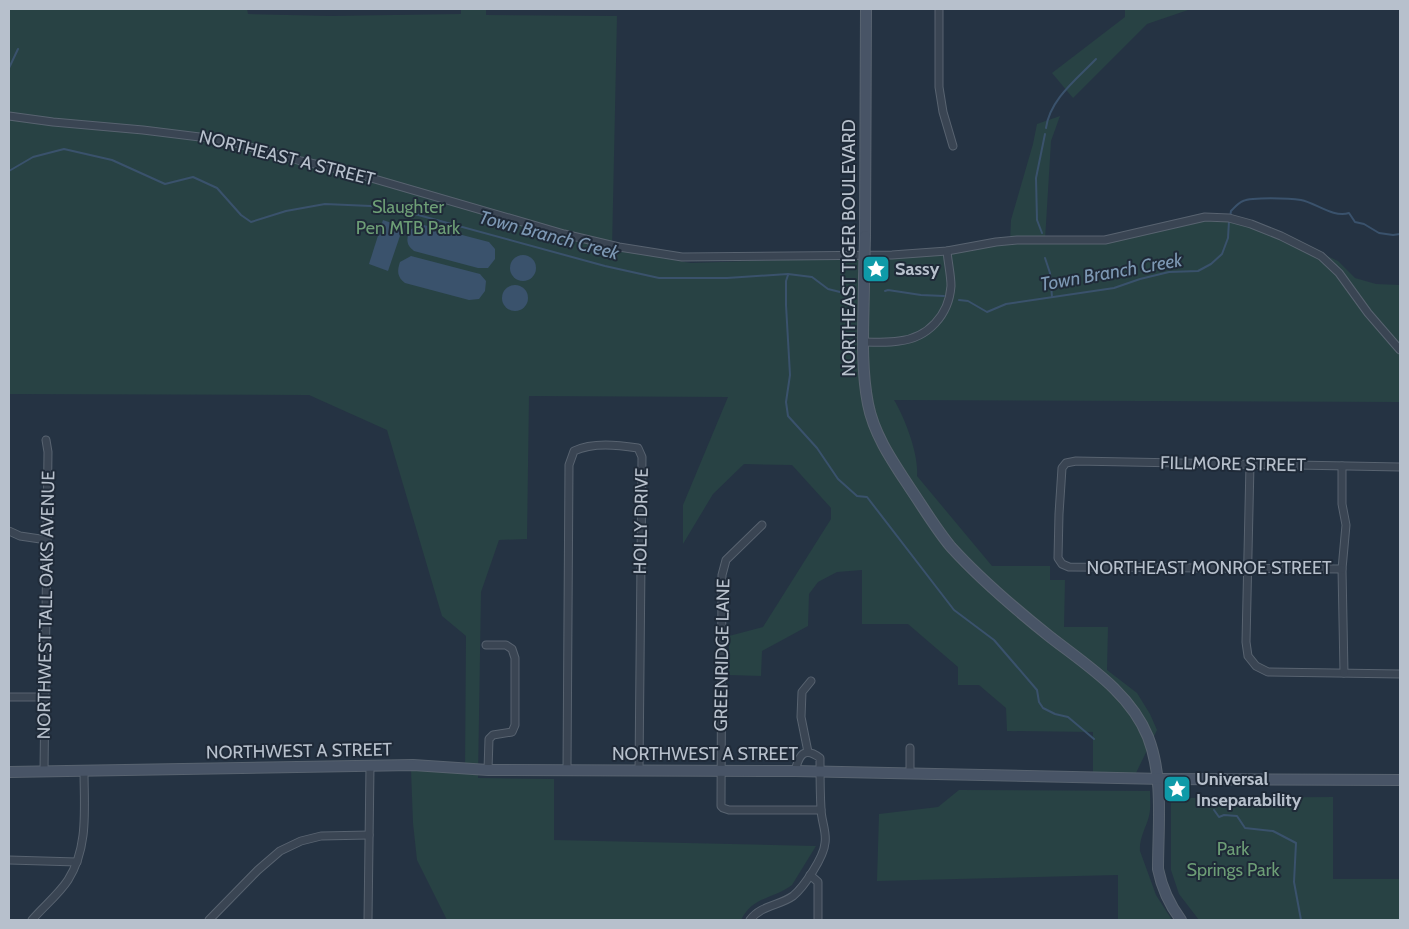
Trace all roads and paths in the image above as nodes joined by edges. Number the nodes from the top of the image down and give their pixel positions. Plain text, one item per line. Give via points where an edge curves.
1 (866, 9) edge
2 (939, 9) edge
3 (9, 116) edge
4 (954, 146) dead end
5 (947, 251) junction
6 (864, 342) junction
7 (1400, 350) edge
8 (46, 440) dead end
9 (1250, 464) junction
10 (1342, 466) junction
11 (1400, 466) edge
12 (762, 525) dead end
13 (9, 531) edge
14 (47, 540) junction
15 (1062, 564) joint
16 (1247, 568) junction
17 (1342, 569) junction
18 (486, 645) dead end
19 (1344, 673) junction
20 (1400, 674) edge
21 (811, 681) dead end
22 (9, 697) edge
23 (45, 697) junction
24 (910, 748) dead end
25 (808, 752) junction
26 (370, 766) junction
27 (84, 770) junction
28 (488, 770) junction
29 (567, 770) junction
30 (639, 770) junction
31 (722, 770) junction
32 (44, 771) junction
33 (795, 771) junction
34 (821, 771) junction
35 (9, 772) edge
36 (910, 773) junction
37 (1158, 778) junction
38 (1400, 780) edge
39 (821, 810) junction
40 (369, 835) junction
41 (9, 860) edge
42 (77, 862) junction
43 (810, 875) junction
44 (32, 920) edge
45 (208, 920) edge
46 (368, 920) edge
47 (750, 920) edge
48 (818, 920) edge
49 (1181, 920) edge

1 - 6 street, NORTHEAST TIGER BOULEVARD, bridge
2 - 4 street via 939,87
3 - 5 street, NORTHEAST A STREET via 224,140 347,170 564,234 667,255 718,258
5 - 6 street via 951,288 947,304 935,325 914,338
5 - 7 street, NORTHEAST A STREET via 1017,240 1105,240 1204,217 1229,218 1282,236 1321,256 1339,273
6 - 37 street, NORTHEAST TIGER BOULEVARD via 865,382 876,430 930,518 950,545 989,586 1114,688 1132,707 1148,737
8 - 14 street, NORTHWEST TALL OAKS AVENUE
9 - 10 street, FILLMORE STREET
9 - 15 street, FILLMORE STREET via 1066,463 1062,468 1059,514 1058,558
9 - 16 street
10 - 11 street, FILLMORE STREET
10 - 17 street via 1342,504 1346,525
12 - 31 street, GREENRIDGE LANE via 726,560 722,574
13 - 14 street
14 - 23 street, NORTHWEST TALL OAKS AVENUE
15 - 16 street, NORTHEAST MONROE STREET via 1069,567
16 - 17 street, NORTHEAST MONROE STREET
16 - 19 street via 1246,642 1248,656 1256,666 1268,672
17 - 19 street, NORTHEAST MONROE STREET
18 - 28 street via 506,645 512,649 515,658 515,725 512,732 494,735 490,739
19 - 20 street
21 - 25 street via 802,692 801,717
22 - 23 street
23 - 32 street, NORTHWEST TALL OAKS AVENUE
24 - 36 street
25 - 33 street via 801,755
25 - 34 street via 820,758
26 - 27 street, NORTHWEST A STREET
26 - 28 street, NORTHWEST A STREET
26 - 40 street
27 - 32 street, NORTHWEST A STREET
27 - 42 street via 84,839
28 - 29 street, NORTHWEST A STREET
29 - 30 street, NORTHWEST A STREET
29 - 30 street, HOLLY DRIVE via 568,465 574,451 585,446 638,448 642,457
30 - 31 street, NORTHWEST A STREET
31 - 33 street, NORTHWEST A STREET
31 - 39 street, GREENRIDGE LANE via 721,806 726,810
32 - 35 street, NORTHWEST A STREET
33 - 34 street, NORTHWEST A STREET
34 - 36 street, NORTHWEST A STREET
34 - 39 street
36 - 37 street, NORTHWEST A STREET
37 - 38 street, NORTHWEST A STREET
37 - 49 street, NORTHEAST TIGER BOULEVARD via 1158,869 1165,895
39 - 43 street via 825,845
40 - 45 street via 321,836 280,851
40 - 46 street
41 - 42 street
42 - 44 street via 68,881
43 - 47 street via 792,896 762,909
43 - 48 street via 818,882

